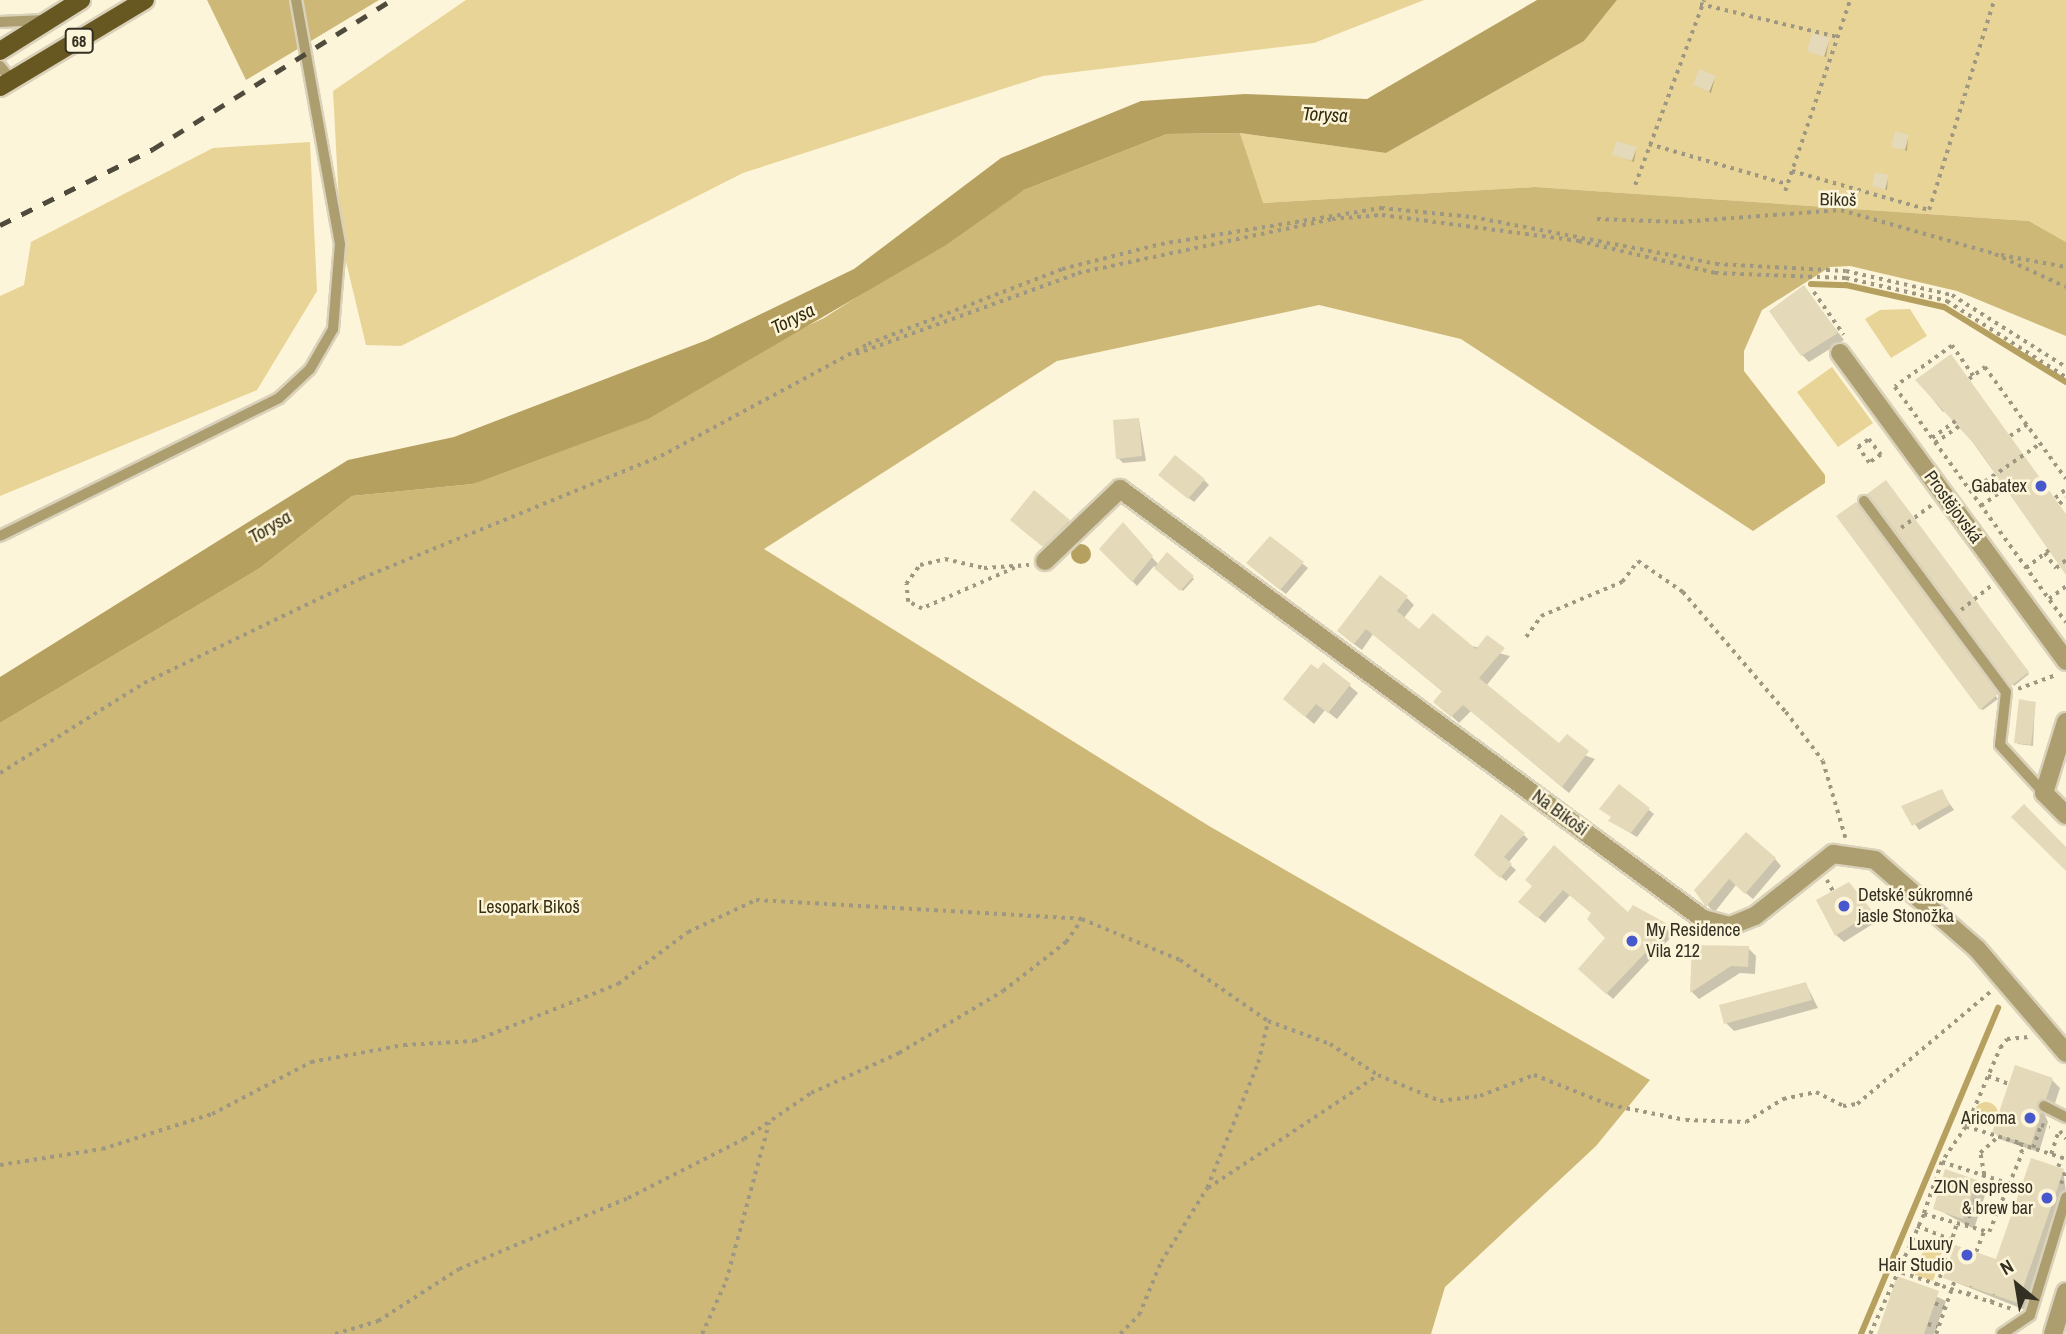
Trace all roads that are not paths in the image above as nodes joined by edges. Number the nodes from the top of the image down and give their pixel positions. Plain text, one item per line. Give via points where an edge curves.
1 (81, 0) edge
2 (145, 0) edge
3 (296, 0) edge
4 (51, 19) junction
5 (0, 22) edge
6 (0, 51) edge
7 (0, 66) edge
8 (6, 84) edge
9 (1843, 358) road end
10 (1864, 501) dead end
11 (0, 536) edge
12 (1045, 561) road end
13 (2066, 661) edge
14 (2066, 722) edge
15 (2045, 793) junction
16 (2066, 814) edge
17 (2066, 1053) edge
18 (2044, 1105) dead end
19 (2066, 1117) edge
20 (2066, 1196) edge
21 (2066, 1292) edge
22 (2002, 1334) edge
23 (2053, 1334) edge

1 - 4 main road, 68
2 - 8 main road, 68
3 - 11 lane via 341,244 332,330 310,369 279,398
4 - 5 lane
4 - 6 main road, 68
7 - 8 lane
9 - 13 street, Prostějovská
10 - 15 lane via 2006,692 2000,745
12 - 17 street, Na Bikoši via 1119,489 1703,919 1730,926 1755,916 1818,860 1848,843 1903,880 2005,981
14 - 15 street
15 - 16 street
18 - 19 lane
20 - 22 lane via 2030,1315
21 - 23 street

